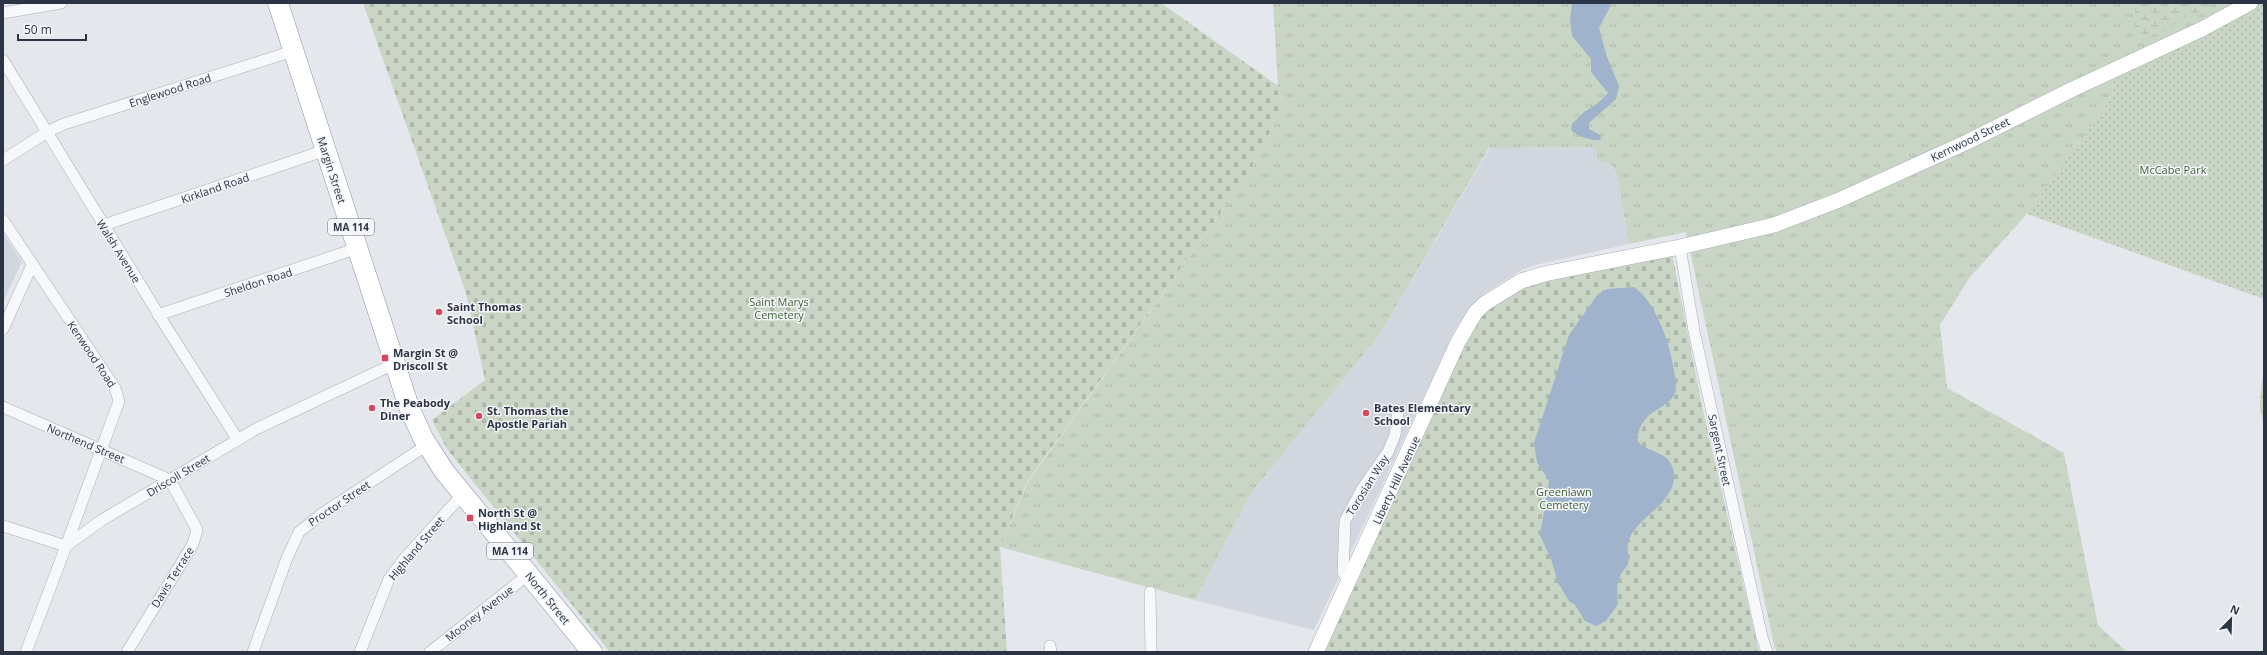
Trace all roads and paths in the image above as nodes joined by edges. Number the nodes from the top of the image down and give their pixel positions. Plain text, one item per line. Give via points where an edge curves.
1 (61, 3) edge
2 (278, 3) edge
3 (2250, 3) edge
4 (3, 13) edge
5 (294, 51) junction
6 (3, 60) edge
7 (48, 131) junction
8 (326, 150) junction
9 (3, 160) edge
10 (3, 220) edge
11 (104, 226) junction
12 (1680, 247) junction
13 (358, 248) junction
14 (32, 265) junction
15 (158, 315) junction
16 (3, 329) edge
17 (396, 363) junction
18 (3, 407) edge
19 (1398, 411) dead end
20 (238, 440) junction
21 (428, 447) junction
22 (102, 449) junction
23 (170, 480) junction
24 (463, 494) junction
25 (3, 526) edge
26 (66, 546) junction
27 (529, 574) junction
28 (1349, 583) junction
29 (1150, 592) dead end
30 (590, 651) edge
31 (26, 652) edge
32 (127, 652) edge
33 (253, 652) edge
34 (360, 652) edge
35 (430, 652) edge
36 (1151, 652) edge
37 (1316, 652) edge
38 (1767, 652) edge

1 - 4 street
2 - 5 highway, Margin Street / MA 114
3 - 12 main road, Kernwood Street via 2202,29 2073,89 1968,142 1839,200 1774,225
5 - 7 street, Englewood Road
5 - 8 highway, Margin Street / MA 114
6 - 7 street, Walsh Avenue
7 - 9 street
7 - 11 street, Walsh Avenue
8 - 11 street, Kirkland Road
8 - 13 highway, Margin Street / MA 114
10 - 14 street, Kenwood Road
11 - 15 street, Walsh Avenue
12 - 28 main road, Liberty Hill Avenue via 1544,274 1521,281 1484,304 1466,328 1447,364
12 - 38 street, Sargent Street via 1694,331
13 - 15 street, Sheldon Road
13 - 17 highway, Margin Street / MA 114
14 - 16 street
14 - 22 street, Kenwood Road via 118,395 117,409
15 - 20 street, Walsh Avenue
17 - 20 street, Driscoll Street via 256,429
17 - 21 highway, Margin Street / MA 114 via 409,407
18 - 22 street, Northend Street
19 - 28 street, Torosian Way via 1395,435 1388,452 1345,521 1343,572
20 - 23 street, Driscoll Street
21 - 24 highway, North Street / MA 114
21 - 33 street, Proctor Street via 323,513 299,532
22 - 23 street, Northend Street
22 - 26 street, Kenwood Road
23 - 26 street, Driscoll Street via 102,520
23 - 32 street, Davis Terrace via 194,524 196,537
24 - 27 highway, North Street / MA 114
24 - 34 street, Highland Street via 389,579
25 - 26 street
26 - 31 street
27 - 30 highway, North Street / MA 114
27 - 35 street, Mooney Avenue
28 - 37 main road, Liberty Hill Avenue
29 - 36 street

